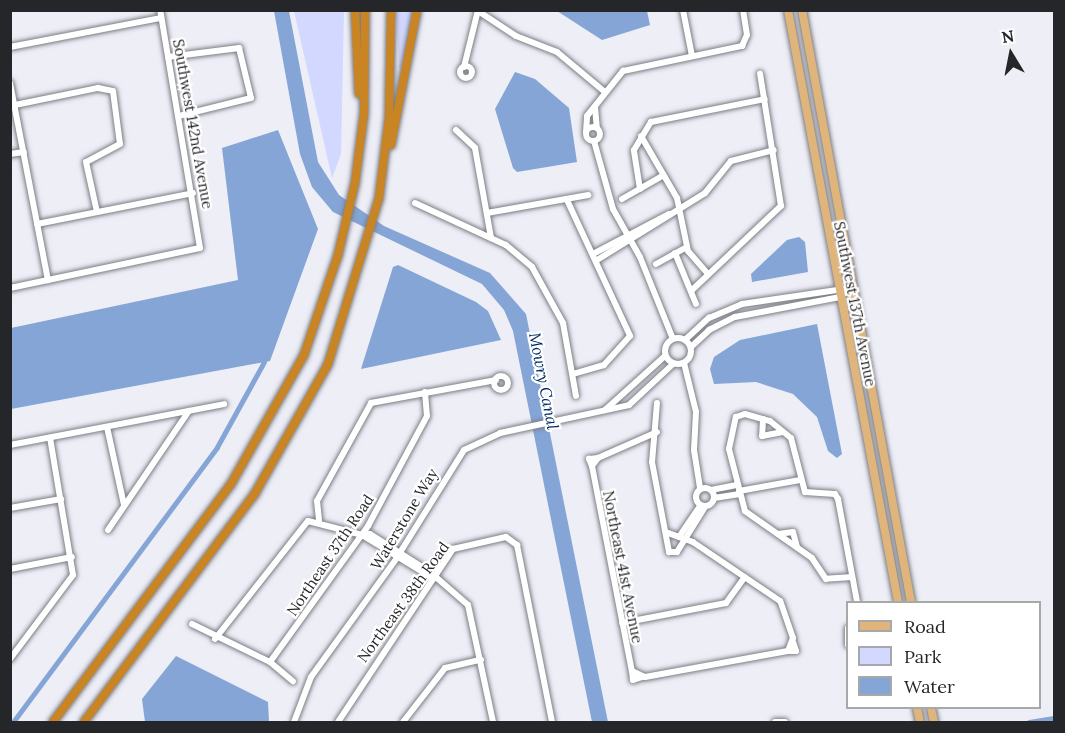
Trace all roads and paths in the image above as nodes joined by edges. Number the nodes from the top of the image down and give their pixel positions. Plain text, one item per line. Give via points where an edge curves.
1 (160, 10) edge
2 (355, 10) edge
3 (365, 10) edge
4 (391, 10) edge
5 (417, 10) edge
6 (683, 10) edge
7 (743, 10) edge
8 (788, 10) edge
9 (801, 10) edge
10 (478, 11) edge
11 (161, 18) junction
12 (10, 47) edge
13 (692, 56) junction
14 (168, 57) junction
15 (464, 67) dead end
16 (760, 74) dead end
17 (10, 83) edge
18 (605, 92) junction
19 (765, 99) junction
20 (15, 105) junction
21 (595, 106) junction
22 (179, 116) junction
23 (597, 128) junction
24 (456, 130) dead end
25 (586, 132) junction
26 (823, 132) junction
27 (810, 134) junction
28 (641, 136) junction
29 (594, 141) junction
30 (360, 148) junction
31 (774, 150) junction
32 (24, 152) junction
33 (10, 154) edge
34 (664, 176) junction
35 (640, 189) junction
36 (193, 193) junction
37 (588, 195) dead end
38 (379, 198) junction
39 (622, 199) dead end
40 (567, 200) junction
41 (415, 203) dead end
42 (679, 208) junction
43 (97, 212) junction
44 (487, 213) junction
45 (37, 224) junction
46 (629, 237) junction
47 (491, 238) junction
48 (687, 247) junction
49 (675, 253) junction
50 (595, 257) junction
51 (656, 264) dead end
52 (708, 274) junction
53 (48, 280) junction
54 (838, 287) junction
55 (10, 288) edge
56 (851, 288) junction
57 (691, 291) junction
58 (840, 297) junction
59 (696, 304) dead end
60 (673, 339) junction
61 (685, 340) junction
62 (691, 347) junction
63 (665, 356) junction
64 (684, 363) junction
65 (674, 364) junction
66 (573, 375) junction
67 (496, 380) dead end
68 (425, 392) junction
69 (576, 396) dead end
70 (657, 403) dead end
71 (224, 404) dead end
72 (189, 411) junction
73 (599, 413) junction
74 (764, 419) junction
75 (107, 427) junction
76 (657, 432) junction
77 (783, 432) junction
78 (50, 438) junction
79 (642, 441) junction
80 (10, 446) edge
81 (654, 447) junction
82 (800, 480) junction
83 (700, 489) junction
84 (711, 490) junction
85 (739, 490) junction
86 (714, 498) junction
87 (61, 499) junction
88 (124, 505) junction
89 (703, 506) junction
90 (10, 508) edge
91 (319, 520) junction
92 (108, 530) dead end
93 (666, 532) junction
94 (778, 534) junction
95 (362, 535) junction
96 (682, 538) junction
97 (797, 547) junction
98 (398, 556) junction
99 (72, 557) junction
100 (10, 568) edge
101 (852, 576) junction
102 (745, 577) junction
103 (434, 579) junction
104 (857, 601) edge
105 (898, 601) edge
106 (911, 601) edge
107 (622, 623) junction
108 (192, 624) dead end
109 (215, 639) junction
110 (11, 656) edge
111 (480, 660) junction
112 (270, 662) junction
113 (293, 681) dead end
114 (784, 722) edge
115 (53, 723) edge
116 (84, 723) edge
117 (294, 723) edge
118 (338, 723) edge
119 (403, 723) edge
120 (493, 723) edge
121 (552, 723) edge
122 (774, 723) edge

1 - 11 street, Southwest 142nd Avenue
2 - 30 highway
3 - 30 highway
4 - 38 highway via 389,118
5 - 38 highway
6 - 13 street
7 - 13 street via 745,42
8 - 27 main road, Southwest 137th Avenue
9 - 26 main road, Southwest 137th Avenue
10 - 15 street
10 - 18 street via 516,36 557,52
11 - 12 street
11 - 14 street, Southwest 142nd Avenue
13 - 18 street via 630,68
14 - 22 street, Southwest 142nd Avenue
14 - 22 street via 239,48 248,102
16 - 19 street
17 - 20 street
18 - 21 street
19 - 28 street via 659,118
19 - 31 street
20 - 32 street
20 - 43 street via 98,88 112,91 120,144 86,162
21 - 23 street
21 - 25 street via 587,116
22 - 36 street, Southwest 142nd Avenue
23 - 25 street
23 - 29 street via 600,135
24 - 44 street via 475,148
25 - 29 street
26 - 27 main road
26 - 56 main road, Southwest 137th Avenue
27 - 54 main road, Southwest 137th Avenue
28 - 34 street
28 - 35 street via 634,150
29 - 46 street via 608,196
30 - 115 highway via 344,236 304,356 258,442
31 - 42 street via 731,161 705,193
31 - 52 street via 783,199
32 - 33 street
32 - 45 street
34 - 35 street
34 - 42 street
35 - 39 street
36 - 43 street
36 - 53 street, Southwest 142nd Avenue via 202,241 197,252
37 - 40 street
38 - 116 highway via 368,246 328,364 282,453
40 - 44 street
40 - 50 street
41 - 47 street
42 - 46 street
42 - 48 street
43 - 45 street
44 - 47 street
45 - 53 street
46 - 50 street
46 - 60 street
47 - 66 street via 532,267 553,297
48 - 49 street
48 - 52 street
49 - 51 street
49 - 57 street
50 - 66 street via 630,336 604,365
52 - 57 street
53 - 55 street
54 - 56 street
54 - 58 main road, Southwest 137th Avenue
54 - 61 street via 733,307 708,318
56 - 58 street
56 - 106 main road, Southwest 137th Avenue
57 - 59 street
58 - 62 street via 735,317 709,330
58 - 105 main road, Southwest 137th Avenue
60 - 61 street
60 - 63 street
61 - 62 street
62 - 64 street
63 - 65 street
63 - 73 street, Waterstone Way via 628,394
64 - 65 street
64 - 83 street via 696,412 694,450
65 - 73 street, Waterstone Way via 629,405
66 - 69 street
67 - 68 street
68 - 91 street via 371,403 317,501
68 - 95 street, Northeast 37th Road via 427,416
70 - 76 street
71 - 72 street
72 - 75 street
72 - 88 street
73 - 98 street, Waterstone Way via 483,438 464,450
74 - 77 street
74 - 77 street via 762,436
74 - 85 street via 745,414 733,420 729,449
75 - 78 street
75 - 88 street
76 - 79 street
76 - 81 street
77 - 82 street via 793,443
78 - 80 street
78 - 87 street
79 - 81 street
79 - 107 street, Northeast 41st Avenue via 595,462
81 - 93 street
82 - 85 street
82 - 101 street via 810,494 835,494
83 - 84 street
83 - 89 street via 695,499
84 - 85 street
84 - 86 street
85 - 86 street
85 - 94 street via 745,511
86 - 89 street
87 - 90 street
87 - 99 street
88 - 92 street
89 - 96 street
91 - 95 street
91 - 109 street via 298,528
93 - 96 street
93 - 96 street via 673,554
94 - 97 street
94 - 97 street via 793,532
95 - 98 street
95 - 112 street, Northeast 37th Road
96 - 102 street
97 - 101 street via 817,562 826,579
98 - 103 street
98 - 117 street, Waterstone Way via 311,677
99 - 100 street
99 - 110 street via 73,575
101 - 104 street
102 - 107 street via 726,603
102 - 107 street, Northeast 41st Avenue via 785,606 791,646 637,675
103 - 111 street via 468,605
103 - 118 street, Northeast 38th Road via 356,688
103 - 121 street, Northeast 38th Road via 457,546 506,537 515,541
108 - 109 street
109 - 112 street
111 - 119 street via 445,668
111 - 120 street
112 - 113 street
114 - 122 street

